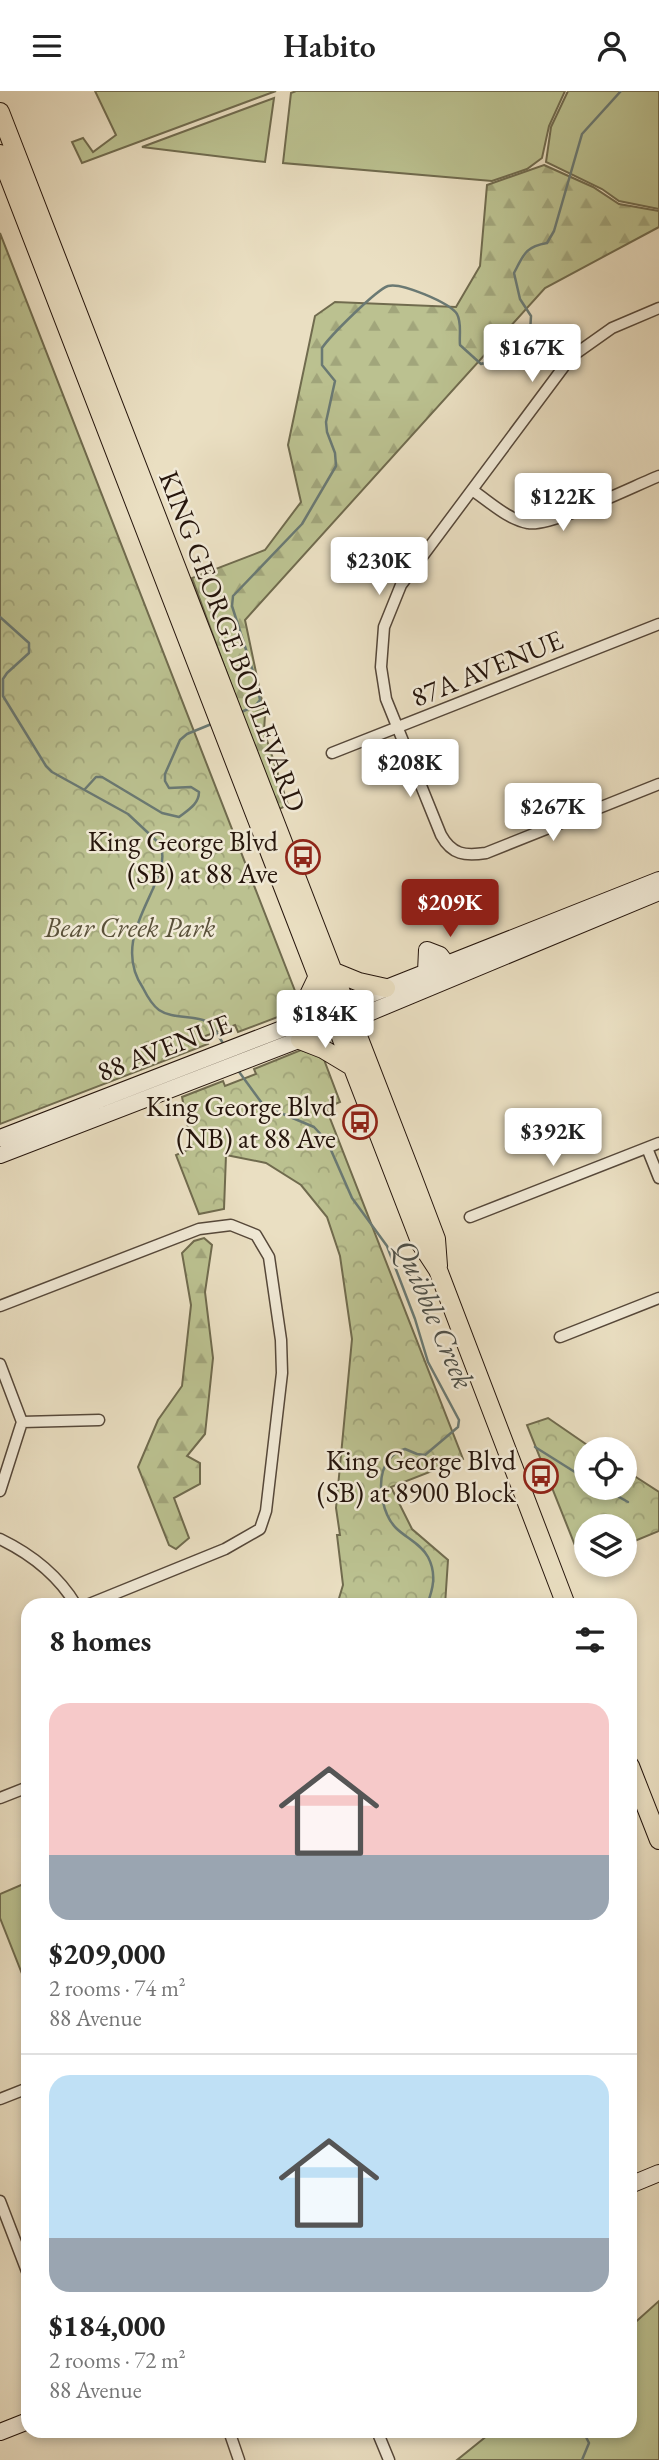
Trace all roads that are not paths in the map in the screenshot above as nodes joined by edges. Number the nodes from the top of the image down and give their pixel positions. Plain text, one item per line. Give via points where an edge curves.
1 (0, 112) edge
2 (0, 154) edge
3 (659, 309) edge
4 (659, 476) edge
5 (472, 490) junction
6 (659, 624) edge
7 (216, 692) junction
8 (398, 729) junction
9 (332, 753) dead end
10 (657, 789) edge
11 (659, 880) edge
12 (659, 892) edge
13 (325, 974) junction
14 (386, 988) junction
15 (341, 1015) junction
16 (298, 1032) junction
17 (231, 1058) junction
18 (353, 1067) junction
19 (0, 1138) edge
20 (659, 1143) edge
21 (647, 1147) junction
22 (0, 1155) edge
23 (659, 1178) edge
24 (470, 1217) dead end
25 (438, 1270) junction
26 (659, 1298) edge
27 (0, 1306) edge
28 (561, 1337) dead end
29 (0, 1364) edge
30 (99, 1420) dead end
31 (22, 1422) junction
32 (0, 1491) edge
33 (0, 1539) edge
34 (71, 1598) edge
35 (104, 1598) edge
36 (563, 1598) edge
37 (637, 1784) edge
38 (21, 1790) edge
39 (0, 1798) edge
40 (659, 1840) edge
41 (21, 2091) edge
42 (0, 2099) edge
43 (659, 2173) edge
44 (637, 2182) edge
45 (0, 2201) edge
46 (21, 2256) edge
47 (21, 2424) edge
48 (0, 2432) edge
49 (231, 2438) edge
50 (380, 2438) edge
51 (239, 2460) edge
52 (388, 2460) edge

1 - 7 main road, KING GEORGE BOULEVARD
2 - 7 main road, KING GEORGE BOULEVARD
3 - 5 street via 612,328 571,357
4 - 5 street via 532,525 514,520
5 - 8 street via 401,585 384,627 381,667 386,699
6 - 8 street, 87A AVENUE
7 - 13 main road, KING GEORGE BOULEVARD
8 - 9 street, 87A AVENUE
8 - 10 street via 441,835 452,850 469,855 486,853
11 - 14 main road, 88 AVENUE via 447,964 427,950 426,972
12 - 15 main road, 88 AVENUE
13 - 14 main road
13 - 15 main road, KING GEORGE BOULEVARD
13 - 16 main road
14 - 15 main road, 88 AVENUE
15 - 16 main road, 88 AVENUE
15 - 18 main road, KING GEORGE BOULEVARD
15 - 25 main road, KING GEORGE BOULEVARD via 436,1239
16 - 17 main road, 88 AVENUE
16 - 18 main road
17 - 19 main road, 88 AVENUE
17 - 22 main road, 88 AVENUE
18 - 25 main road, KING GEORGE BOULEVARD via 421,1244
20 - 21 street
21 - 23 street
21 - 24 street
25 - 36 main road, KING GEORGE BOULEVARD
26 - 28 street
27 - 35 street via 199,1229 231,1225 244,1230 256,1235 269,1257 282,1373 266,1511 260,1528 225,1549
29 - 31 street
30 - 31 street
31 - 32 street
33 - 34 street via 38,1562
37 - 40 main road
38 - 39 street
41 - 42 street
43 - 44 main road
45 - 46 street
47 - 48 main road
49 - 51 street
50 - 52 street

